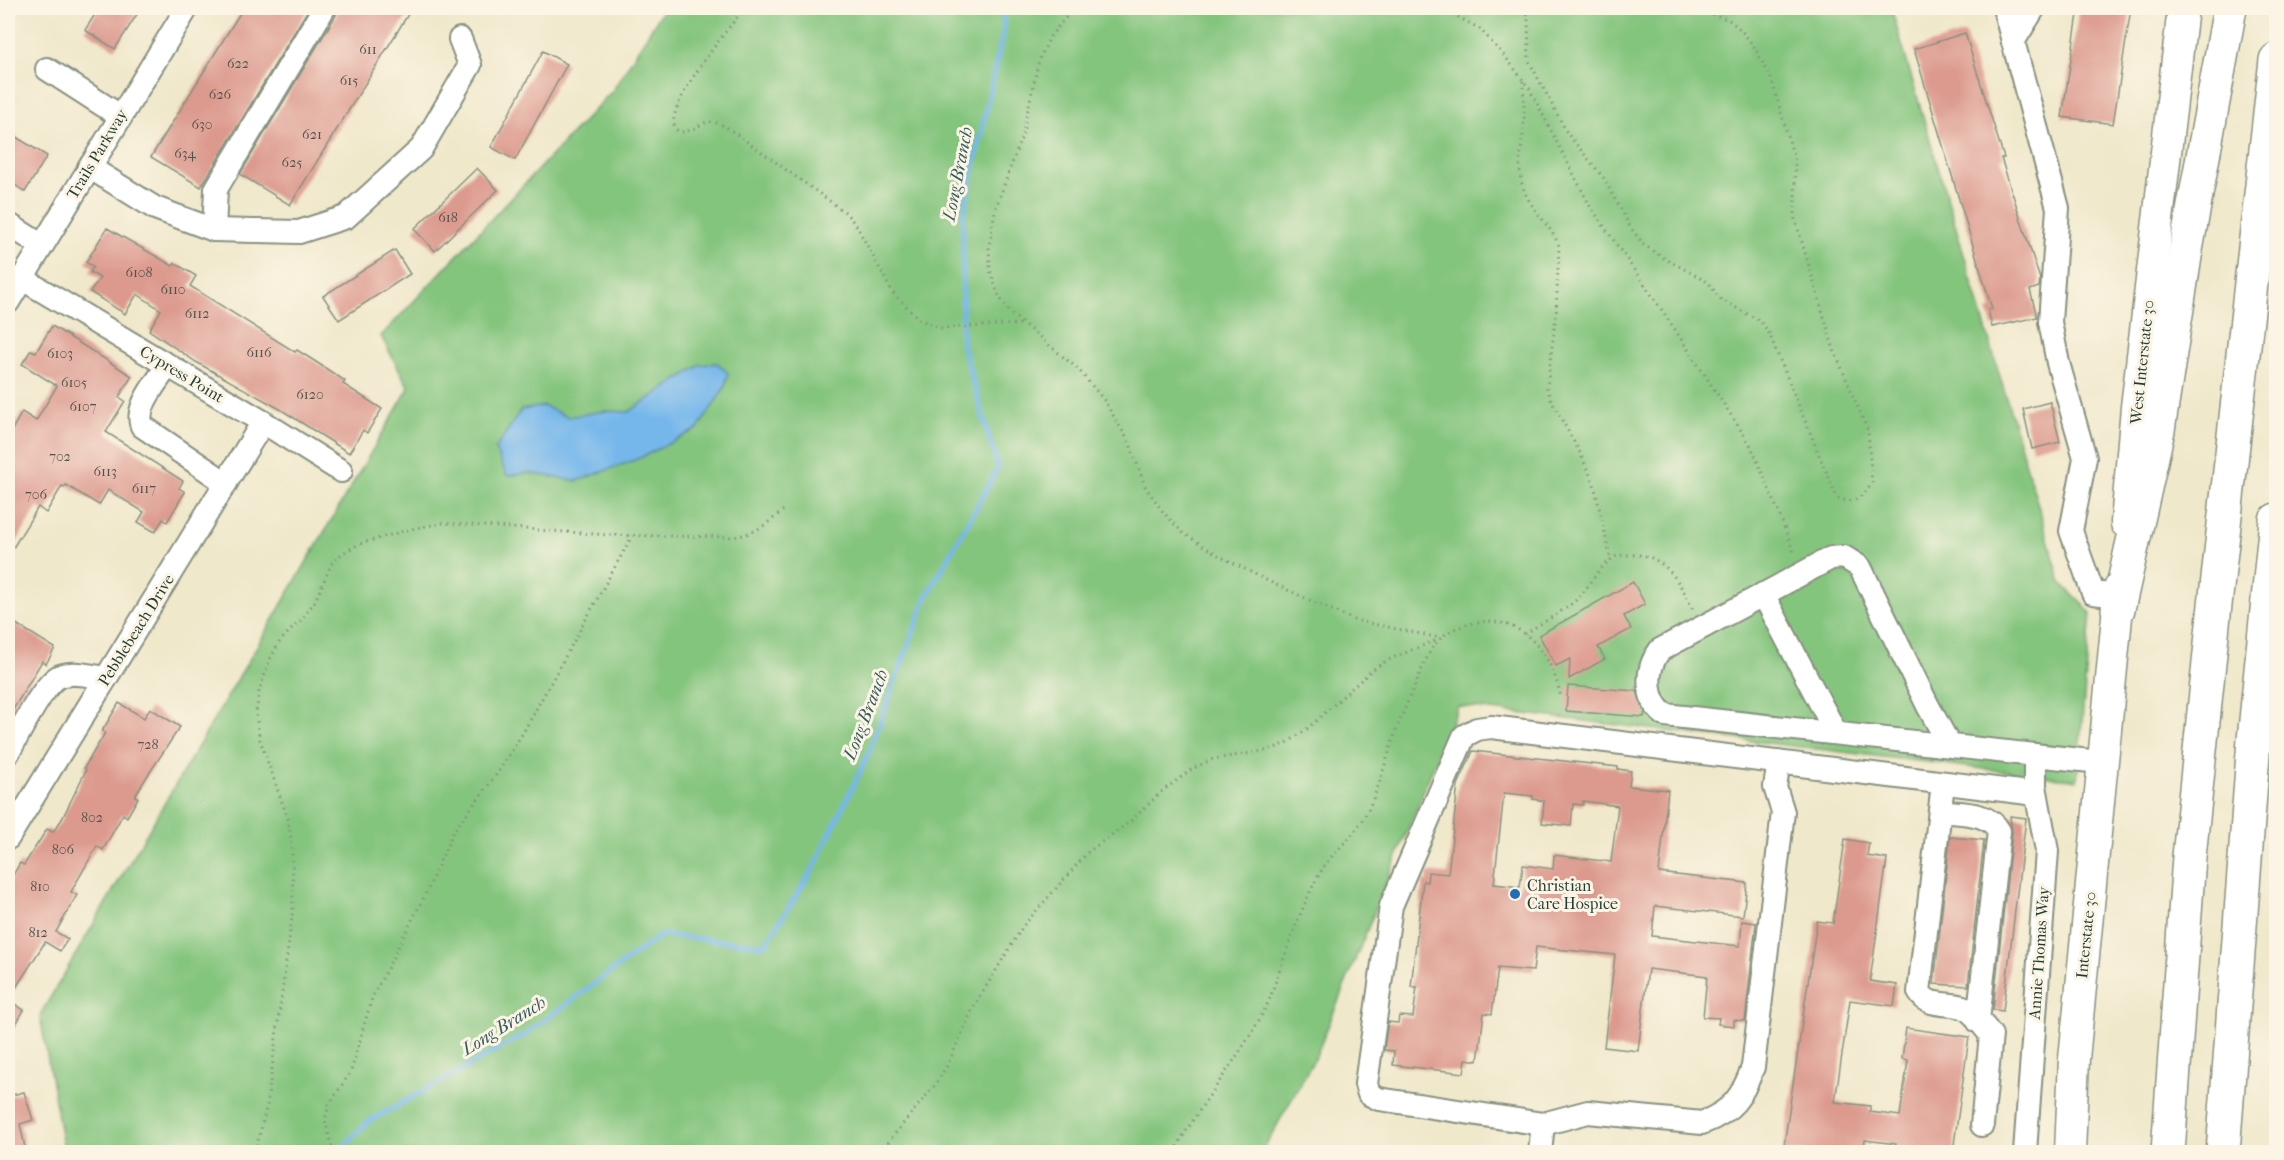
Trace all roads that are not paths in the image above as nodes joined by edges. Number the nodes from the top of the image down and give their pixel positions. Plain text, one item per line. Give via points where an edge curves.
1 (187, 8) edge
2 (324, 8) edge
3 (2004, 8) edge
4 (2034, 8) edge
5 (2183, 8) edge
6 (2230, 8) edge
7 (460, 39) dead end
8 (2013, 42) junction
9 (2277, 60) edge
10 (47, 69) dead end
11 (120, 116) junction
12 (89, 167) junction
13 (8, 224) edge
14 (214, 230) junction
15 (41, 245) junction
16 (21, 278) junction
17 (8, 302) edge
18 (168, 365) junction
19 (263, 422) junction
20 (341, 471) dead end
21 (226, 483) junction
22 (2277, 520) edge
23 (1763, 594) junction
24 (2119, 602) junction
25 (106, 678) junction
26 (2107, 718) joint
27 (1836, 733) junction
28 (1950, 746) junction
29 (8, 753) edge
30 (2035, 755) junction
31 (1779, 762) junction
32 (2102, 762) junction
33 (1943, 783) junction
34 (2036, 794) junction
35 (1940, 811) junction
36 (8, 837) edge
37 (2233, 999) junction
38 (1978, 1021) junction
39 (1543, 1124) junction
40 (1982, 1125) dead end
41 (1540, 1152) edge
42 (2025, 1152) edge
43 (2070, 1152) edge
44 (2168, 1152) edge
45 (2223, 1152) edge
46 (2241, 1152) edge

1 - 11 street, Trails Parkway
2 - 14 street via 216,189
3 - 8 street
4 - 8 street
5 - 24 main road, West Interstate 30 via 2136,407
6 - 24 highway via 2158,430
7 - 14 street via 470,65 421,149 346,217 299,232
8 - 24 street via 2058,208 2050,322 2085,458 2071,531 2093,593
9 - 44 highway via 2189,857
10 - 11 street
11 - 12 street, Trails Parkway
12 - 14 street via 155,208
12 - 15 street, Trails Parkway
13 - 15 street
15 - 16 street, Trails Parkway
16 - 17 street, Trails Parkway
16 - 18 street, Cypress Point
18 - 19 street, Cypress Point
18 - 21 street via 141,408 142,426
19 - 20 street, Cypress Point
19 - 21 street, Pebblebeach Drive
21 - 25 street, Pebblebeach Drive
22 - 37 highway
23 - 27 street
23 - 27 street via 1660,650 1652,660 1650,696 1656,708 1665,715
23 - 28 street via 1831,558 1844,557 1860,567
24 - 26 main road, West Interstate 30
25 - 29 street via 77,673 48,683
25 - 36 street, Pebblebeach Drive
26 - 32 main road, Interstate 30
27 - 28 street
28 - 30 street
30 - 32 street
30 - 34 street, Annie Thomas Way
31 - 33 street
31 - 39 street via 1775,787 1783,813 1753,1067 1745,1090 1735,1104 1702,1123 1588,1112
31 - 39 street via 1491,727 1464,736 1391,906 1366,1084 1369,1094 1379,1099
32 - 43 main road, Interstate 30 via 2074,1059
33 - 34 street
33 - 35 street
34 - 42 street, Annie Thomas Way via 2047,851
35 - 38 street via 1919,992 1928,1001 1966,1008
35 - 38 street via 1984,817 2000,831
37 - 45 highway
37 - 46 highway
38 - 40 street via 1991,1035
39 - 41 street

